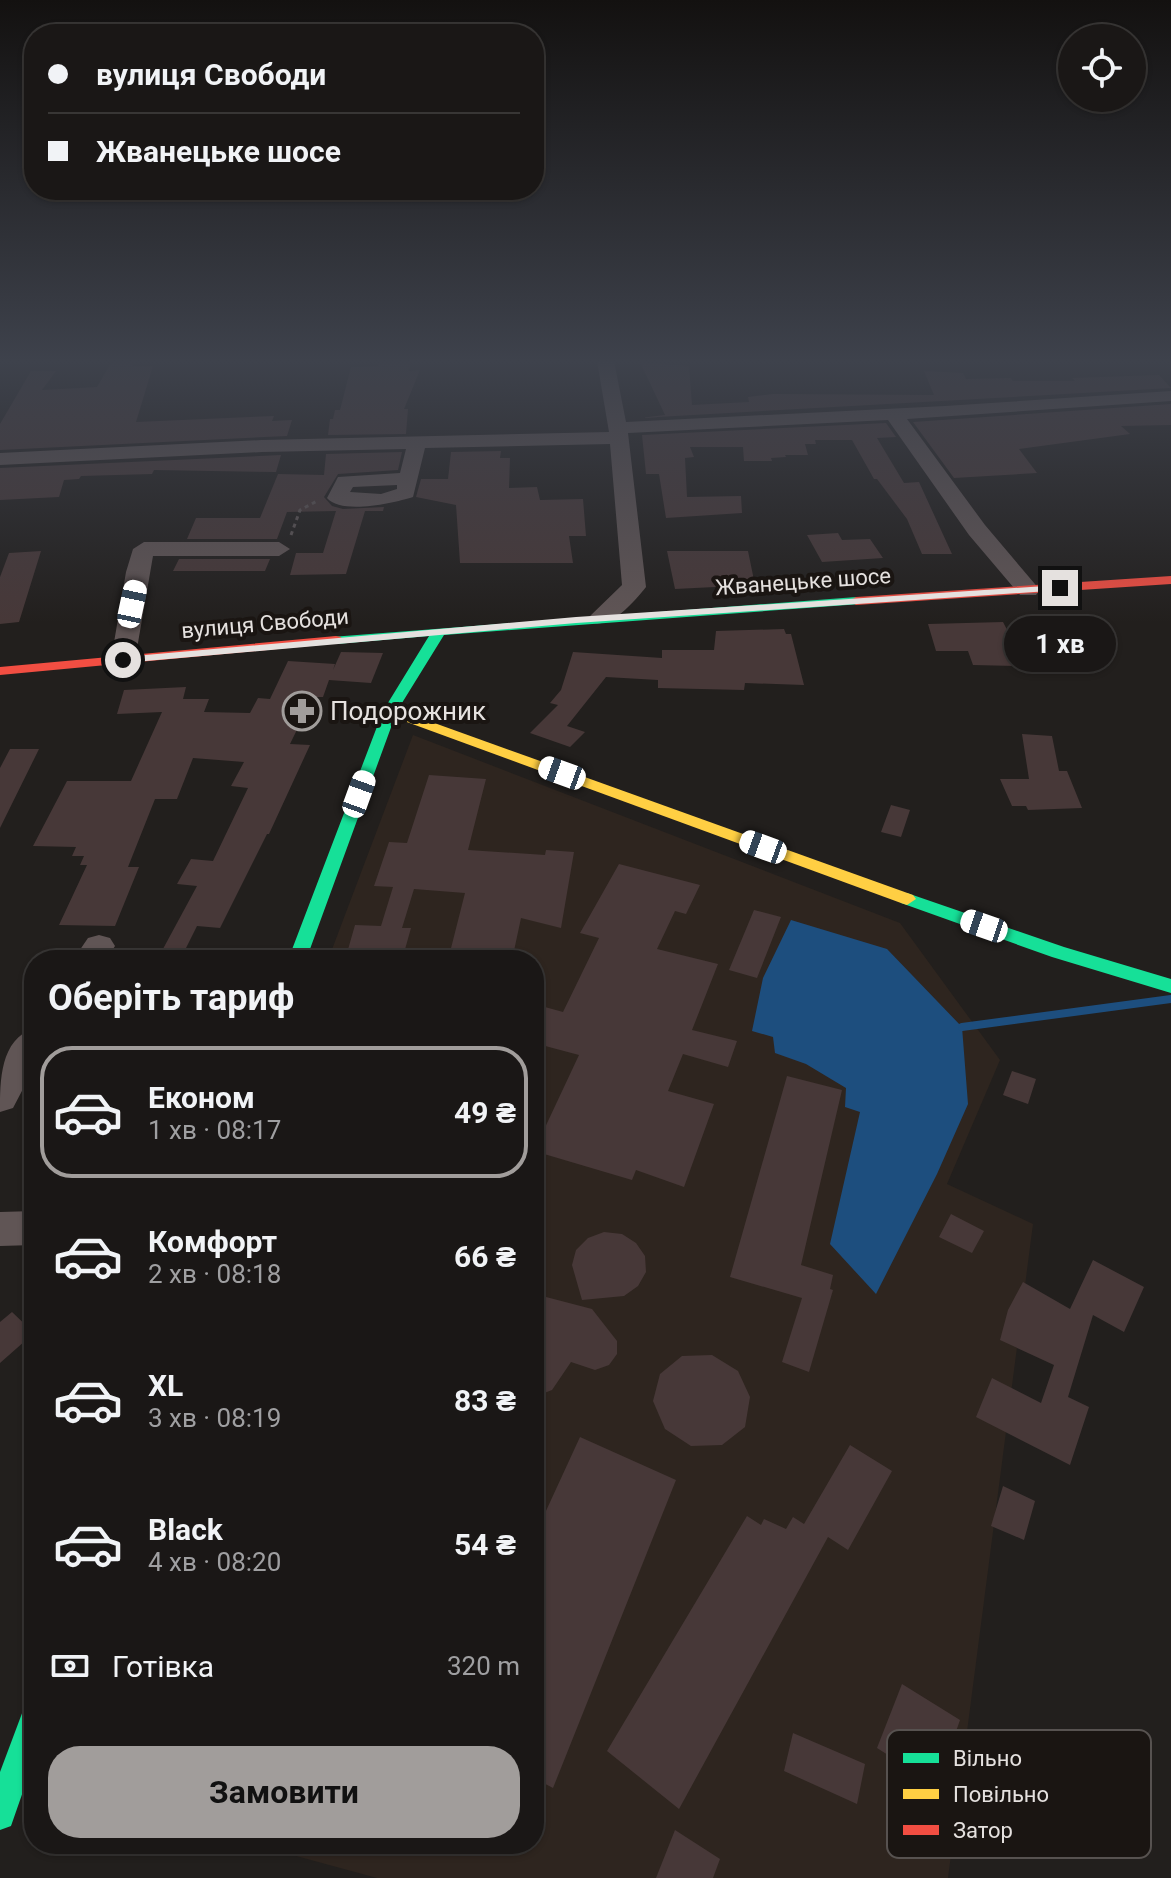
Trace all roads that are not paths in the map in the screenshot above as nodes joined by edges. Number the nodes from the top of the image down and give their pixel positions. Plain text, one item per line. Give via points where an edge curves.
1 (197, 449) edge
2 (415, 449) edge
3 (621, 449) edge
4 (918, 449) edge
5 (0, 459) edge
6 (337, 498) road end
7 (279, 549) road end
8 (1171, 580) edge
9 (1028, 590) junction
10 (600, 618) junction
11 (439, 631) junction
12 (123, 660) junction
13 (0, 671) edge
14 (390, 711) junction
15 (301, 950) edge
16 (1171, 986) edge
17 (24, 1055) edge
18 (0, 1098) edge
19 (24, 1228) edge
20 (0, 1229) edge
21 (24, 1747) edge
22 (0, 1815) edge

1 - 5 street
2 - 6 street via 406,493 390,499
3 - 10 street via 634,587
4 - 9 street
7 - 12 street via 144,549
8 - 9 main road, Жванецьке шосе
9 - 10 main road, Жванецьке шосе
10 - 11 main road, Жванецьке шосе
11 - 12 main road, вулиця Свободи
11 - 14 main road
12 - 13 main road, вулиця Свободи
14 - 15 main road
14 - 16 main road via 920,904
17 - 18 street
19 - 20 street
21 - 22 main road

